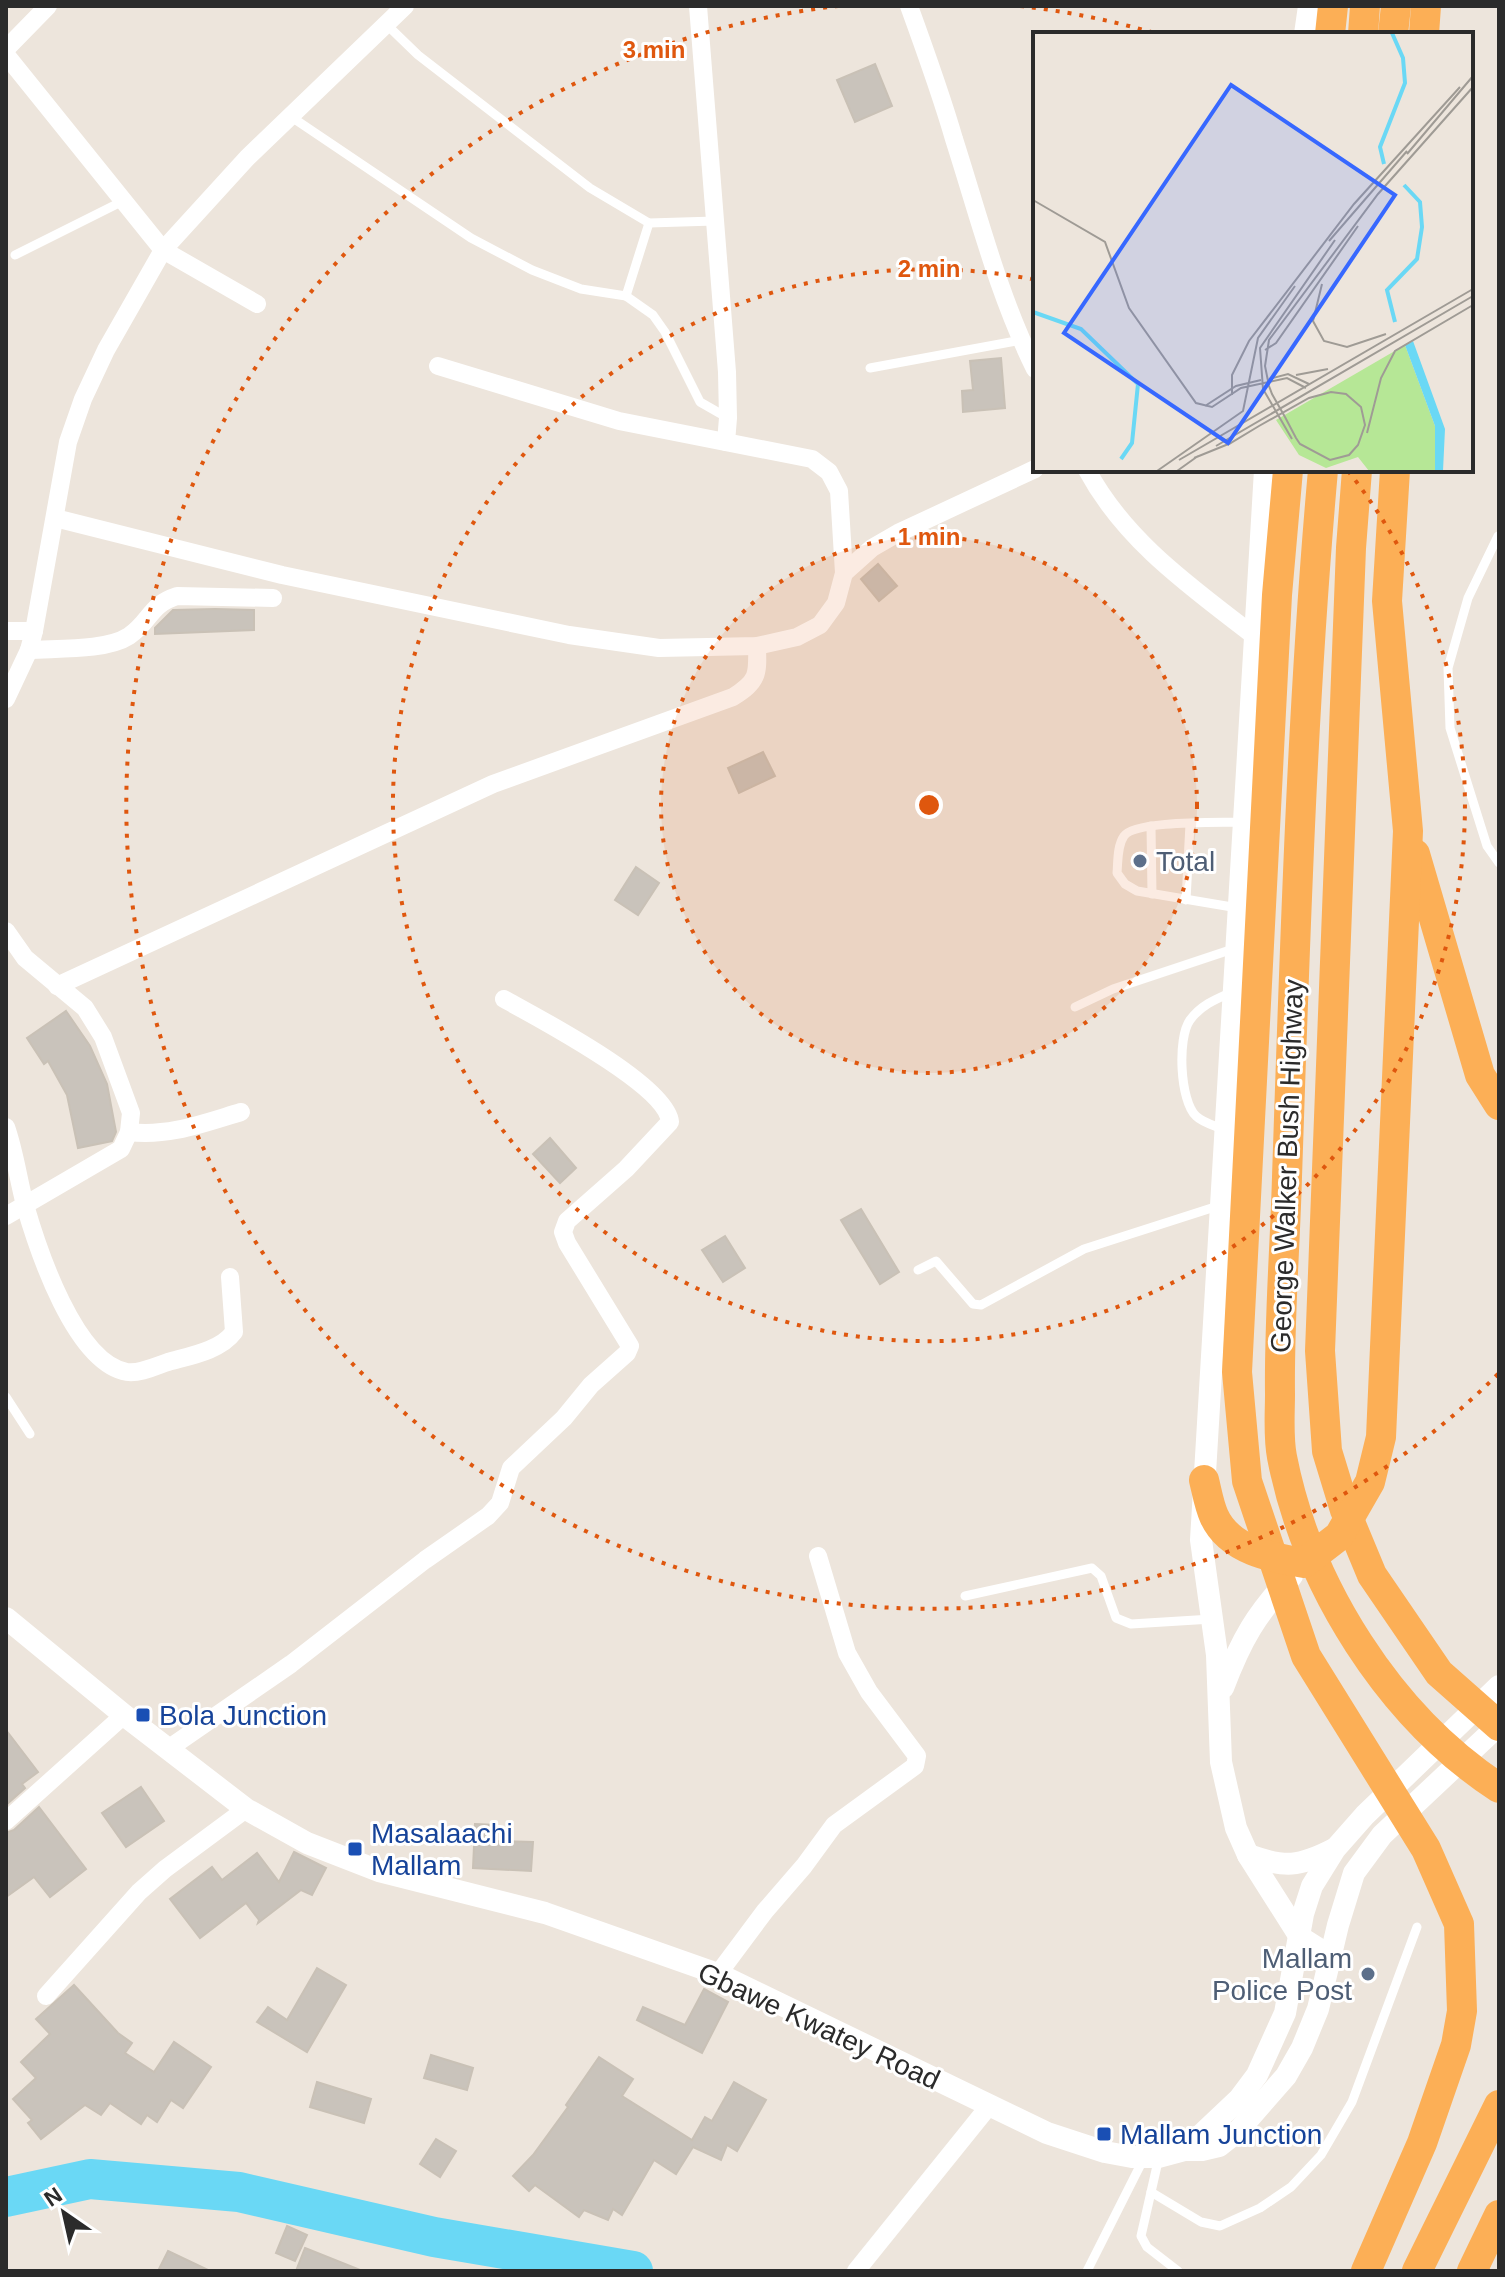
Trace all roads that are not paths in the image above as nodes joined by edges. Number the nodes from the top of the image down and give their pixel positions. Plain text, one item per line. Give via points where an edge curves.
1 (48, 6) edge
2 (405, 6) edge
3 (698, 6) edge
4 (909, 6) edge
5 (1309, 6) edge
6 (1333, 6) edge
7 (1365, 6) edge
8 (1396, 6) edge
9 (1426, 6) edge
10 (386, 24) junction
11 (1305, 32) edge
12 (1330, 32) edge
13 (1363, 32) edge
14 (1393, 32) edge
15 (1424, 32) edge
16 (6, 52) edge
17 (290, 116) junction
18 (123, 201) junction
19 (715, 221) junction
20 (649, 223) junction
21 (163, 250) junction
22 (15, 255) dead end
23 (626, 296) junction
24 (257, 304) dead end
25 (1021, 340) junction
26 (1033, 365) edge
27 (438, 366) dead end
28 (870, 368) dead end
29 (728, 418) junction
30 (726, 442) junction
31 (1033, 470) edge
32 (1088, 472) edge
33 (1265, 472) edge
34 (1288, 472) edge
35 (1323, 472) edge
36 (1357, 472) edge
37 (1395, 472) edge
38 (55, 518) junction
39 (1498, 536) edge
40 (844, 573) junction
41 (273, 598) dead end
42 (6, 631) edge
43 (34, 631) junction
44 (1253, 635) junction
45 (757, 646) junction
46 (29, 650) junction
47 (6, 699) edge
48 (1243, 822) junction
49 (1190, 824) junction
50 (1151, 826) junction
51 (1408, 831) junction
52 (1499, 863) edge
53 (1152, 894) junction
54 (1186, 900) junction
55 (1238, 908) junction
56 (6, 931) edge
57 (1236, 948) junction
58 (57, 986) junction
59 (1233, 991) junction
60 (504, 999) dead end
61 (1075, 1007) dead end
62 (1499, 1105) edge
63 (241, 1112) dead end
64 (6, 1127) edge
65 (1225, 1130) junction
66 (129, 1132) junction
67 (26, 1205) junction
68 (1221, 1205) junction
69 (6, 1216) edge
70 (918, 1270) dead end
71 (230, 1277) dead end
72 (6, 1397) edge
73 (30, 1434) dead end
74 (1204, 1480) junction
75 (818, 1556) dead end
76 (1304, 1563) junction
77 (965, 1596) dead end
78 (6, 1618) edge
79 (1212, 1619) junction
80 (1499, 1686) edge
81 (1219, 1701) junction
82 (124, 1715) junction
83 (1499, 1725) edge
84 (168, 1749) junction
85 (1499, 1788) edge
86 (246, 1809) junction
87 (6, 1821) edge
88 (1335, 1849) junction
89 (1248, 1855) junction
90 (1417, 1927) dead end
91 (1300, 1937) junction
92 (1330, 1956) junction
93 (718, 1974) junction
94 (46, 1996) dead end
95 (1499, 2105) edge
96 (989, 2106) junction
97 (1185, 2150) junction
98 (1152, 2157) junction
99 (1151, 2192) junction
100 (1499, 2215) edge
101 (856, 2271) edge
102 (1087, 2271) edge
103 (1178, 2271) edge
104 (1366, 2271) edge
105 (1417, 2271) edge
106 (1472, 2271) edge

1 - 16 street
2 - 10 street
3 - 19 street
4 - 25 street via 981,234
5 - 11 street
6 - 12 highway
7 - 13 highway
8 - 14 highway
9 - 15 highway
10 - 17 street
10 - 20 lane via 418,55 590,188
16 - 18 street
17 - 21 street
17 - 23 lane via 471,238 581,289
18 - 21 street
18 - 22 lane
19 - 20 lane
19 - 29 street
20 - 23 lane
21 - 24 street
21 - 38 street via 83,399 68,442
23 - 29 lane via 653,315 665,332 700,402
25 - 26 street
25 - 28 lane
27 - 30 street via 619,421
29 - 30 street
30 - 40 street via 812,459 829,472 839,491
31 - 40 street via 898,533
32 - 44 street via 1131,533
33 - 44 street
34 - 104 highway via 1237,1372 1247,1481 1306,1656 1426,1849 1442,1884 1459,1924 1463,1980 1456,2045 1422,2143
35 - 85 highway, George Walker Bush Highway via 1312,591 1279,1355 1281,1454 1309,1550 1378,1671 1430,1734
36 - 83 highway, George Walker Bush Highway via 1320,1351 1327,1451 1372,1575 1439,1673
37 - 51 highway via 1387,601
38 - 43 street
38 - 45 street via 282,575 569,635 659,648
39 - 52 lane via 1468,598 1448,668 1450,728 1487,846
40 - 45 street via 836,603 820,625 797,637
41 - 46 street via 177,596 163,601 128,637 110,644
42 - 43 street
43 - 46 street
44 - 48 street
45 - 58 street via 758,672 751,686 733,697 493,784
46 - 47 street
48 - 49 lane
48 - 55 street
49 - 50 lane
49 - 54 lane
50 - 53 lane
50 - 53 lane via 1122,837 1117,873 1125,884
51 - 62 highway via 1480,1075
51 - 76 highway via 1381,1437 1370,1482 1339,1536
53 - 54 lane
54 - 55 lane
55 - 57 street
56 - 58 street via 25,958
57 - 59 street
57 - 61 lane
58 - 66 street via 85,1008 103,1037 131,1113
59 - 65 street
59 - 65 lane via 1203,1005 1187,1023 1181,1059 1187,1104 1197,1117
60 - 84 street via 617,1067 658,1097 670,1114 670,1122 567,1221 563,1232 629,1340 627,1353 511,1468 500,1503 488,1516
63 - 66 street via 171,1132
64 - 67 street
65 - 68 street
66 - 67 street via 121,1149
67 - 69 street
67 - 71 street via 73,1325 111,1368 130,1373 229,1338 234,1332
68 - 70 lane via 1084,1249 981,1305 973,1304 936,1261
68 - 74 street
72 - 73 lane
74 - 76 highway via 1214,1517 1230,1540
74 - 79 street via 1201,1540
75 - 93 street via 847,1653 917,1756 915,1766 834,1825
76 - 81 street via 1251,1624
77 - 79 lane via 1092,1568 1101,1576 1122,1623
78 - 82 street, Gbawe Kwatey Road
79 - 81 street
80 - 88 street
81 - 89 street via 1224,1781
82 - 84 street, Gbawe Kwatey Road
82 - 87 street
83 - 92 street, Gbawe Kwatey Road via 1382,1835 1354,1873
84 - 86 street, Gbawe Kwatey Road
86 - 93 street, Gbawe Kwatey Road via 307,1843 379,1871 545,1913
86 - 94 street via 139,1892
88 - 89 street via 1295,1866
88 - 91 street via 1312,1886
89 - 91 street
90 - 99 lane via 1352,2102 1321,2155 1291,2187 1220,2226 1201,2222
91 - 92 street
91 - 97 street via 1285,2013 1257,2075
92 - 97 street, Gbawe Kwatey Road via 1318,2009 1286,2076 1254,2116 1219,2146
93 - 96 street, Gbawe Kwatey Road
95 - 105 highway
96 - 98 street, Gbawe Kwatey Road via 1090,2147
96 - 101 street
97 - 98 street, Gbawe Kwatey Road
98 - 99 lane
98 - 102 lane
99 - 103 lane via 1141,2236
100 - 106 highway

